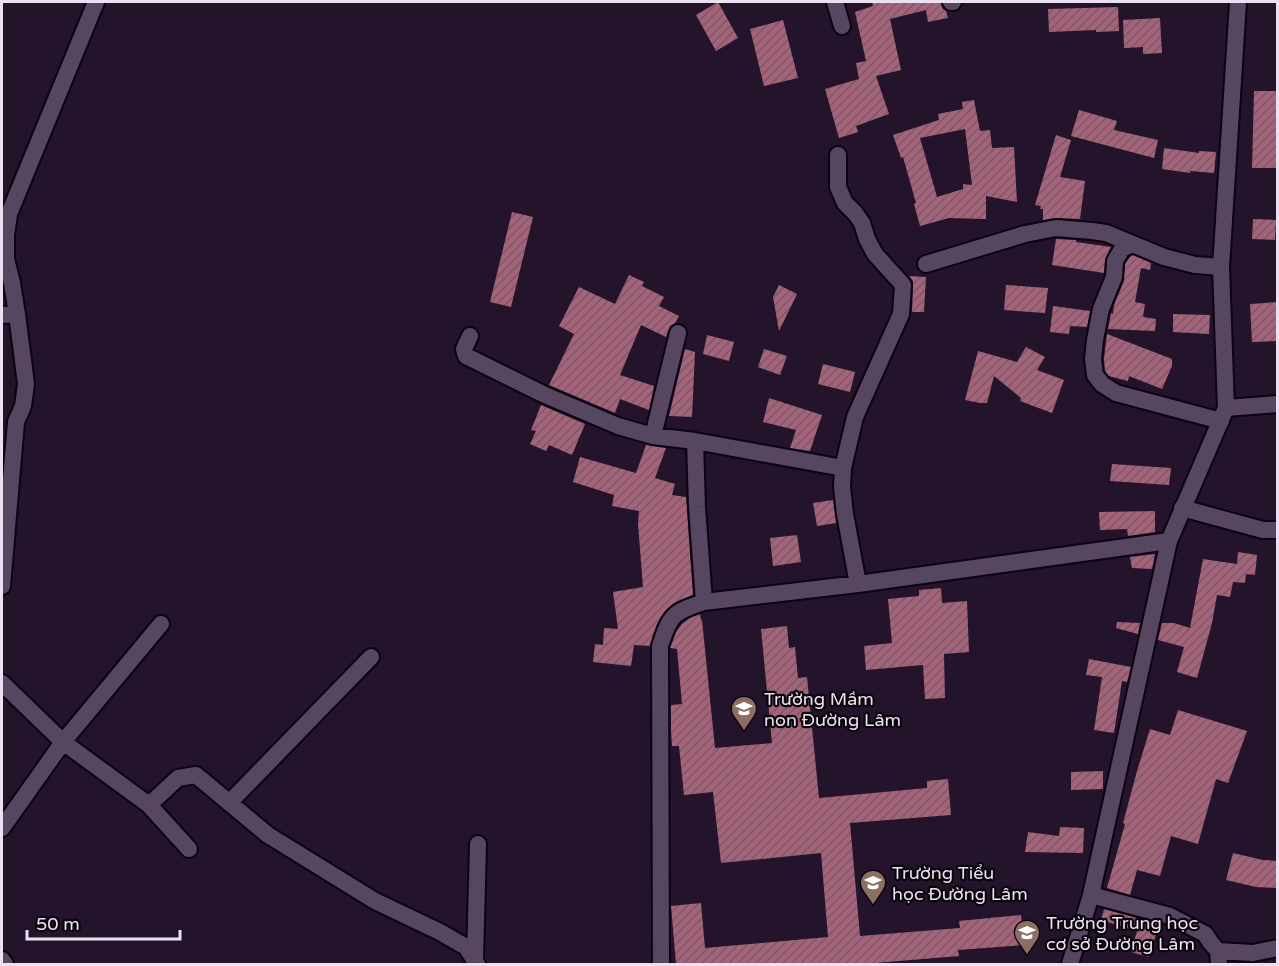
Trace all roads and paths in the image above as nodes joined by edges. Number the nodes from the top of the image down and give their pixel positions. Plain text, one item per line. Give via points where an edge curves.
1 (96, 2) edge
2 (835, 2) edge
3 (1238, 2) edge
4 (842, 26) dead end
5 (838, 155) dead end
6 (1132, 244) junction
7 (926, 264) dead end
8 (1221, 267) junction
9 (9, 315) edge
10 (678, 333) dead end
11 (470, 336) dead end
12 (1278, 404) edge
13 (1223, 414) junction
14 (653, 436) junction
15 (695, 441) junction
16 (843, 468) junction
17 (1182, 508) junction
18 (1278, 530) edge
19 (1169, 541) junction
20 (858, 584) junction
21 (2, 586) edge
22 (704, 602) junction
23 (161, 624) dead end
24 (371, 657) dead end
25 (2, 683) edge
26 (63, 742) junction
27 (229, 802) junction
28 (149, 805) junction
29 (2, 828) edge
30 (478, 844) dead end
31 (189, 849) dead end
32 (1091, 895) junction
33 (1278, 948) edge
34 (1219, 958) edge
35 (2, 960) edge
36 (476, 962) edge
37 (4, 964) edge
38 (661, 964) edge
39 (1070, 964) edge

1 - 9 street via 9,214
2 - 4 street
3 - 8 street
5 - 16 street via 838,187 845,203 862,224 874,254 903,285 901,314 855,417
6 - 7 street via 1106,233 1056,228
6 - 8 street via 1164,257
6 - 13 street via 1122,249 1115,261 1114,277 1101,309 1093,359 1095,375 1116,393
8 - 13 street
9 - 21 street via 26,384 16,422
10 - 14 street
11 - 14 street via 464,349 466,356 618,426
12 - 13 street
13 - 17 street
14 - 15 street
15 - 16 street
15 - 22 street
16 - 20 street via 845,514
17 - 18 street via 1263,530
17 - 19 street
19 - 20 street
19 - 32 street
20 - 22 street
22 - 38 street via 674,615 660,646
23 - 26 street
24 - 27 street
25 - 26 street
26 - 28 street
26 - 29 street
27 - 28 street via 196,775 178,778
27 - 36 street via 268,835 375,901 466,947
28 - 31 street
30 - 36 street
32 - 34 street via 1170,916 1204,934
32 - 39 street
33 - 34 street
35 - 37 street

